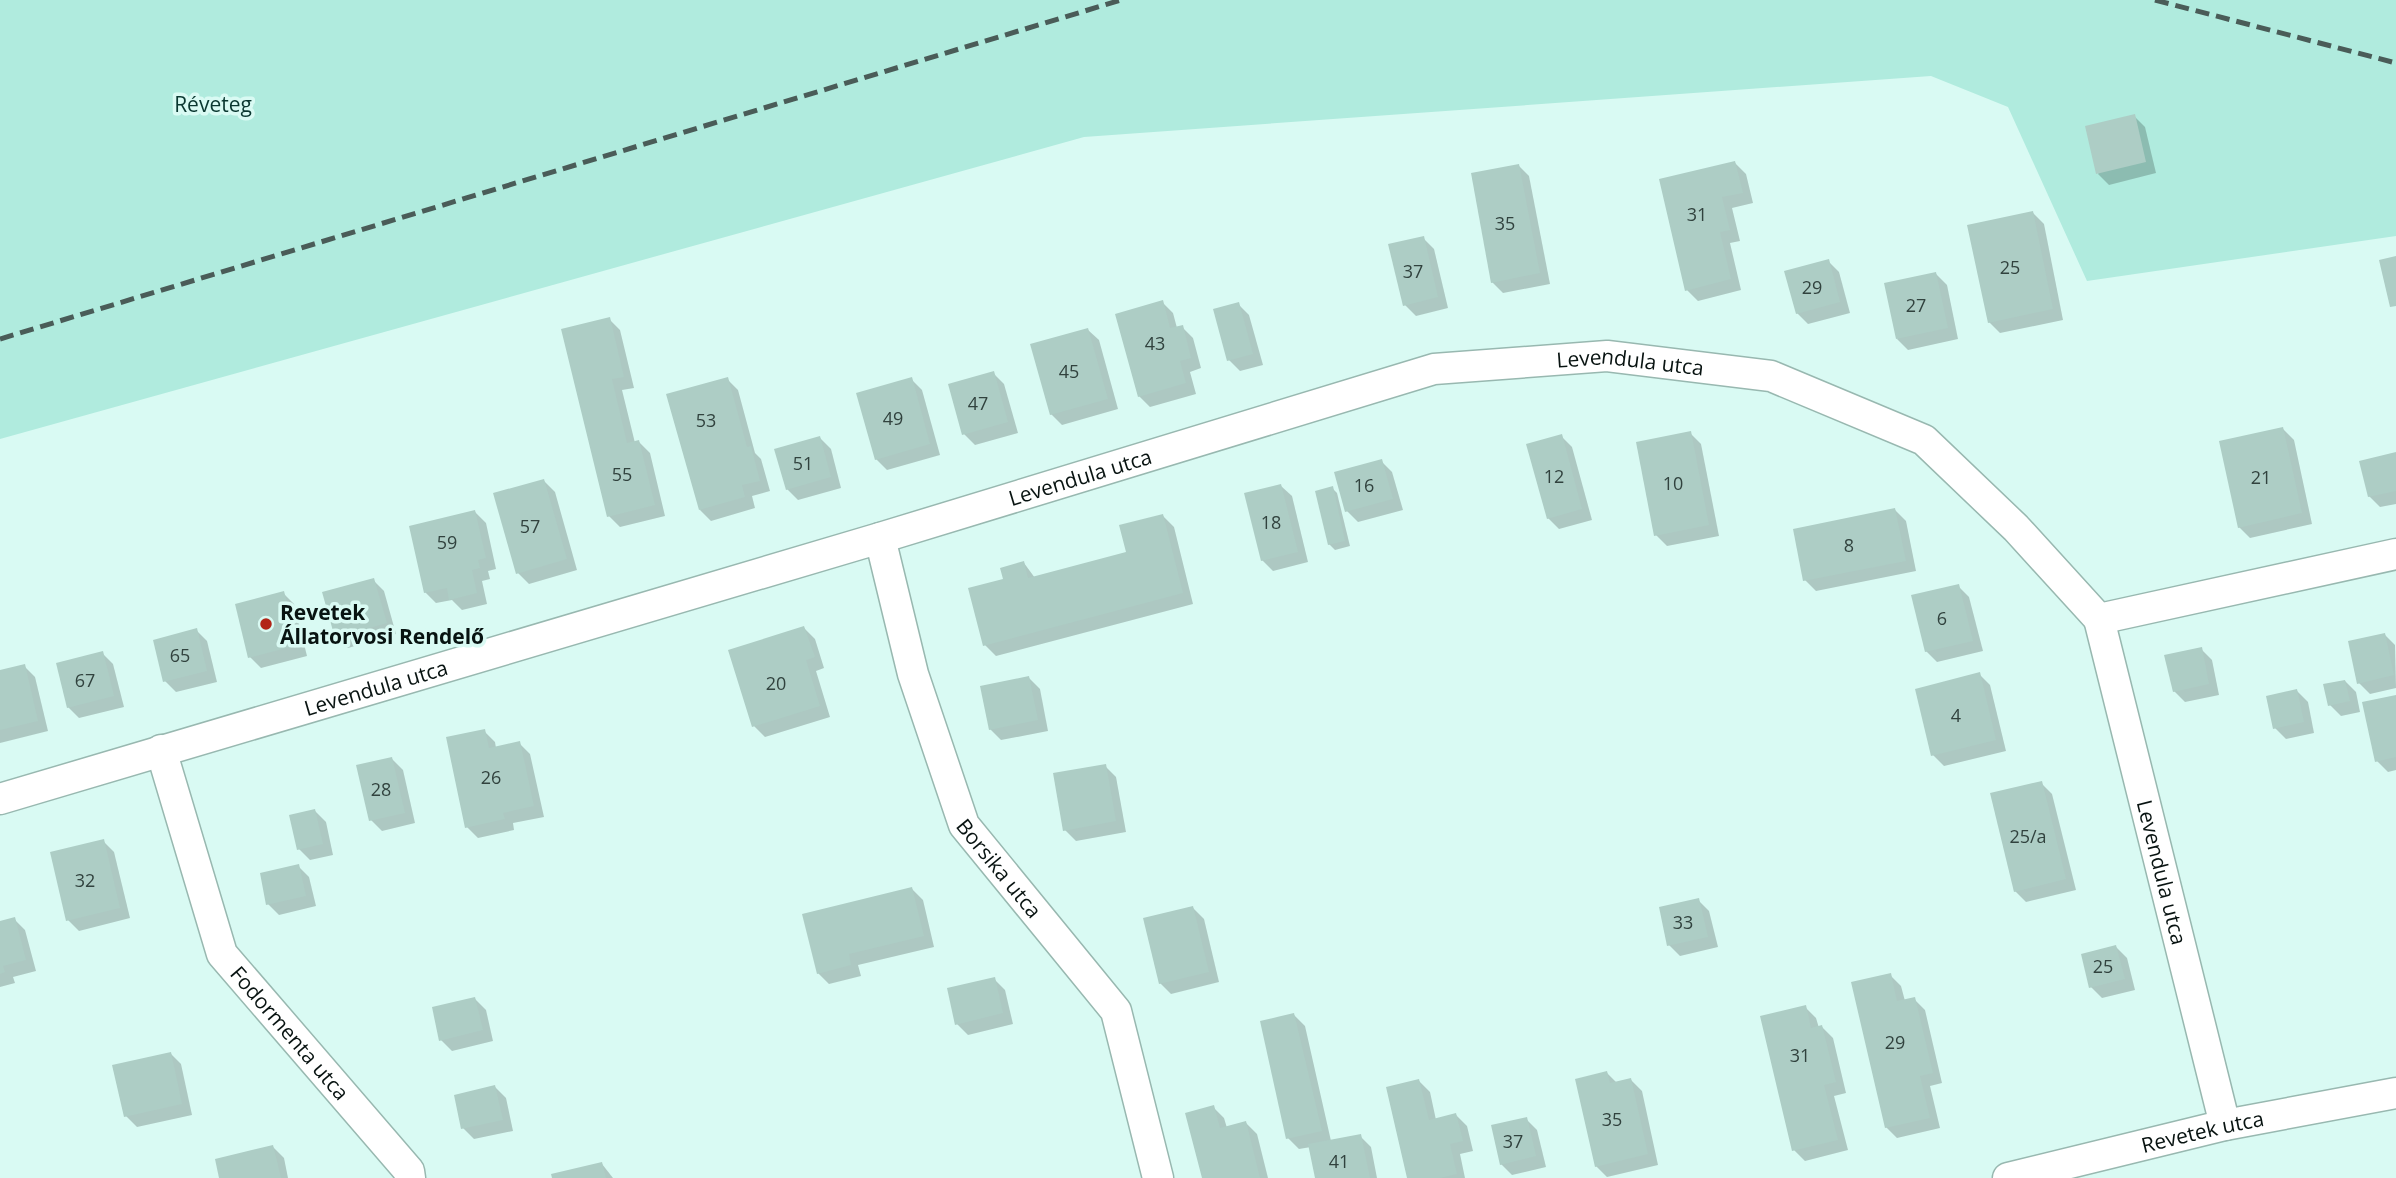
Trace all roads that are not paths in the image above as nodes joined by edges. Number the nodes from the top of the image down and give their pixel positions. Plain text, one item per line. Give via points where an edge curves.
1 (880, 538) junction
2 (2396, 554) edge
3 (2099, 620) junction
4 (161, 750) junction
5 (0, 799) edge
6 (2396, 1093) edge
7 (2225, 1125) junction
8 (410, 1178) edge
9 (1158, 1178) edge
10 (2008, 1178) edge

1 - 3 street, Levendula utca via 1434,369 1607,356 1771,376 1924,440 2016,528
1 - 4 street, Levendula utca
1 - 9 street, Borsika utca via 913,674 964,825 1116,1011
2 - 3 street
3 - 7 street, Levendula utca
4 - 5 street, Levendula utca
4 - 8 street, Fodormenta utca via 222,954 409,1171
6 - 7 street, Revetek utca
7 - 10 street, Revetek utca

